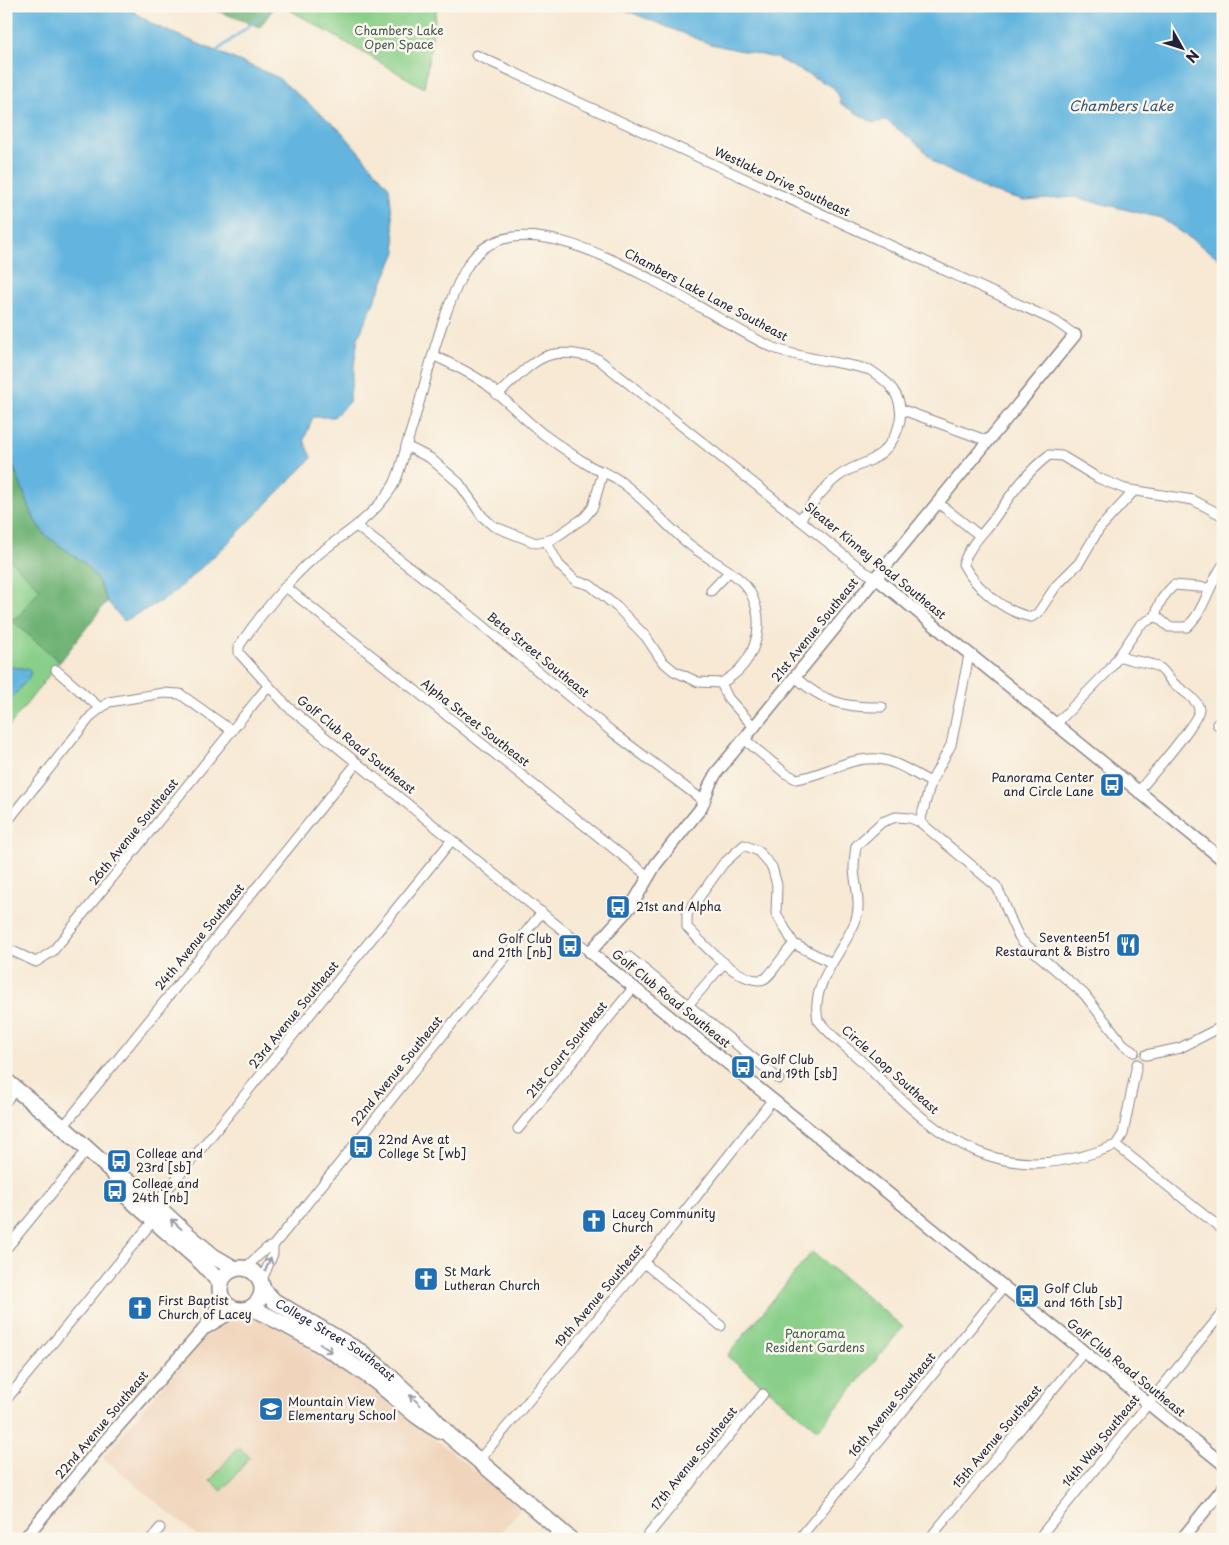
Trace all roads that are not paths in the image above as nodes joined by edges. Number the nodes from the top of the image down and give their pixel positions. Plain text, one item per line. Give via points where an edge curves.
1 (476, 55) dead end
2 (1075, 334) joint
3 (433, 355) junction
4 (497, 395) junction
5 (900, 409) junction
6 (988, 442) junction
7 (406, 446) junction
8 (603, 472) junction
9 (1134, 491) junction
10 (937, 502) junction
11 (1223, 516) edge
12 (800, 519) junction
13 (356, 526) junction
14 (980, 535) junction
15 (546, 541) junction
16 (1223, 564) edge
17 (729, 572) junction
18 (876, 578) junction
19 (287, 588) junction
20 (1210, 588) junction
21 (711, 591) dead end
22 (1156, 616) junction
23 (969, 655) junction
24 (1120, 656) junction
25 (56, 670) dead end
26 (795, 678) junction
27 (721, 683) junction
28 (268, 686) junction
29 (882, 707) dead end
30 (100, 708) junction
31 (1055, 725) junction
32 (754, 727) junction
33 (232, 731) junction
34 (744, 740) junction
35 (357, 763) junction
36 (931, 782) junction
37 (1138, 792) junction
38 (705, 802) junction
39 (920, 822) junction
40 (6, 823) edge
41 (452, 840) junction
42 (1223, 860) edge
43 (648, 876) junction
44 (542, 912) junction
45 (794, 944) junction
46 (6, 948) edge
47 (590, 952) junction
48 (629, 957) dead end
49 (724, 962) junction
50 (832, 963) junction
51 (634, 987) junction
52 (688, 1005) junction
53 (1223, 1026) edge
54 (1134, 1052) dead end
55 (1146, 1055) dead end
56 (1137, 1064) dead end
57 (779, 1079) dead end
58 (9, 1090) edge
59 (773, 1099) junction
60 (63, 1127) junction
61 (518, 1129) dead end
62 (1116, 1145) junction
63 (88, 1149) junction
64 (114, 1173) junction
65 (155, 1205) junction
66 (153, 1221) junction
67 (1223, 1230) edge
68 (273, 1246) junction
69 (6, 1249) edge
70 (644, 1262) junction
71 (240, 1269) junction
72 (262, 1285) junction
73 (1004, 1286) junction
74 (222, 1292) junction
75 (252, 1308) junction
76 (236, 1310) junction
77 (1223, 1312) edge
78 (721, 1326) dead end
79 (202, 1331) junction
80 (1084, 1352) junction
81 (763, 1394) dead end
82 (6, 1400) edge
83 (1148, 1403) junction
84 (449, 1436) junction
85 (479, 1460) junction
86 (1223, 1464) edge
87 (1223, 1488) edge
88 (160, 1528) dead end
89 (560, 1536) edge
90 (24, 1539) edge
91 (151, 1539) edge
92 (645, 1539) edge
93 (799, 1539) edge
94 (929, 1539) edge
95 (1038, 1539) edge
96 (1182, 1539) edge

1 - 2 street, Westlake Drive Southeast via 1055,321
2 - 6 street, 21st Avenue Southeast
3 - 4 street via 465,371
3 - 5 street, Chambers Lake Lane Southeast via 453,298 475,255 490,242 522,235 556,240 628,268 772,347 870,370 894,390
3 - 7 street, Chambers Lake Lane Southeast
4 - 8 street via 547,437
4 - 12 street, Sleater Kinney Road Southeast via 538,360 554,352 576,352 598,359
5 - 6 street
5 - 12 street via 901,418 895,438 887,448 837,477
6 - 10 street, 21st Avenue Southeast
7 - 13 street, Chambers Lake Lane Southeast via 395,482 385,498
7 - 15 street via 430,458 459,483 493,526 536,543
8 - 15 street via 593,507 585,517
8 - 17 street via 617,478 690,546
9 - 11 street via 1193,500
9 - 14 street via 1098,478 1062,456 1049,455 1018,485
9 - 14 street via 1100,529 1080,563 1056,586 1031,618 998,601 970,578 963,564 969,547
10 - 14 street
10 - 18 street, 21st Avenue Southeast
12 - 18 street, Sleater Kinney Road Southeast
13 - 19 street, Chambers Lake Lane Southeast via 316,557
13 - 38 street, Beta Street Southeast
15 - 27 street via 558,565 576,581 590,585 624,613 662,661 674,671 698,682
16 - 20 street
17 - 21 street
17 - 27 street via 741,579 752,594 758,630 751,657 732,677
18 - 23 street, Sleater Kinney Road Southeast
18 - 26 street, 21st Avenue Southeast
19 - 28 street, Golf Club Road Southeast via 239,646 239,652
19 - 43 street, Alpha Street Southeast
20 - 22 street via 1174,585 1165,594
20 - 22 street via 1195,620 1187,627 1169,627
22 - 24 street via 1140,625
23 - 31 street, Sleater Kinney Road Southeast
23 - 36 street via 951,745
24 - 31 street
24 - 37 street via 1161,669 1197,704 1198,715
25 - 30 street
26 - 29 street via 832,702 861,708
26 - 32 street, 21st Avenue Southeast
27 - 32 street via 728,698
28 - 33 street, 26th Avenue Southeast
28 - 35 street, Golf Club Road Southeast via 288,707
30 - 33 street via 109,702 136,697 180,694
30 - 40 street
31 - 37 street, Sleater Kinney Road Southeast
32 - 34 street, 21st Avenue Southeast
33 - 46 street, 26th Avenue Southeast via 53,951 36,962
34 - 36 street via 796,779 862,759 878,759
34 - 38 street, 21st Avenue Southeast via 711,782
35 - 41 street, Golf Club Road Southeast
35 - 60 street, 24th Avenue Southeast
36 - 39 street
37 - 42 street, Sleater Kinney Road Southeast
38 - 43 street, 21st Avenue Southeast
39 - 50 street, Circle Loop Southeast via 896,817 889,819 856,846 856,920
39 - 54 street via 996,886 1022,941 1084,994 1123,1044
41 - 44 street, Golf Club Road Southeast
41 - 65 street, 23rd Avenue Southeast
43 - 47 street, 21st Avenue Southeast via 632,905
44 - 47 street, Golf Club Road Southeast
44 - 68 street, 22nd Avenue Southeast
45 - 49 street via 764,979 736,973
45 - 49 street via 776,913 777,885 772,866 758,851 744,845 723,864 687,914 687,926
45 - 50 street
47 - 51 street, Golf Club Road Southeast
48 - 52 street
49 - 52 street
50 - 62 street, Circle Loop Southeast via 820,988 816,1009 818,1020 890,1090 950,1140 996,1159 1028,1162 1056,1162
51 - 59 street, Golf Club Road Southeast
51 - 61 street, 21st Court Southeast
52 - 57 street
53 - 55 street via 1180,1048
56 - 62 street via 1123,1134
58 - 60 main road
59 - 70 street, 19th Avenue Southeast
59 - 73 street, Golf Club Road Southeast
60 - 63 main road
62 - 67 street
63 - 64 main road
63 - 69 street
64 - 65 main road via 132,1183
64 - 66 main road via 123,1193
71 -> 65 main road via 213,1256
66 - 74 main road via 204,1264
66 - 82 street
68 - 71 street, 22nd Avenue Southeast
72 -> 68 street, 22nd Avenue Southeast
70 - 78 street
70 - 85 street, 19th Avenue Southeast
71 - 72 main road via 258,1276
71 - 74 main road via 228,1272
72 - 75 main road via 260,1300
84 -> 72 main road, College Street Southeast via 429,1413 361,1352 275,1302
73 - 80 street, Golf Club Road Southeast
73 - 93 street, 16th Avenue Southeast
74 - 76 main road
74 - 79 street, 22nd Avenue Southeast
75 - 76 main road
75 -> 84 main road, College Street Southeast via 347,1361 372,1378 420,1421
76 - 79 street, 22nd Avenue Southeast
77 - 83 street, 14th Way Southeast
79 - 90 street, 22nd Avenue Southeast
80 - 83 street, Golf Club Road Southeast
80 - 94 street, 15th Avenue Southeast
81 - 92 street, 17th Avenue Southeast
83 - 86 street, Golf Club Road Southeast
83 - 95 street, 14th Way Southeast
84 - 85 main road, College Street Southeast
85 - 89 main road, College Street Southeast
87 - 96 street
88 - 91 street

